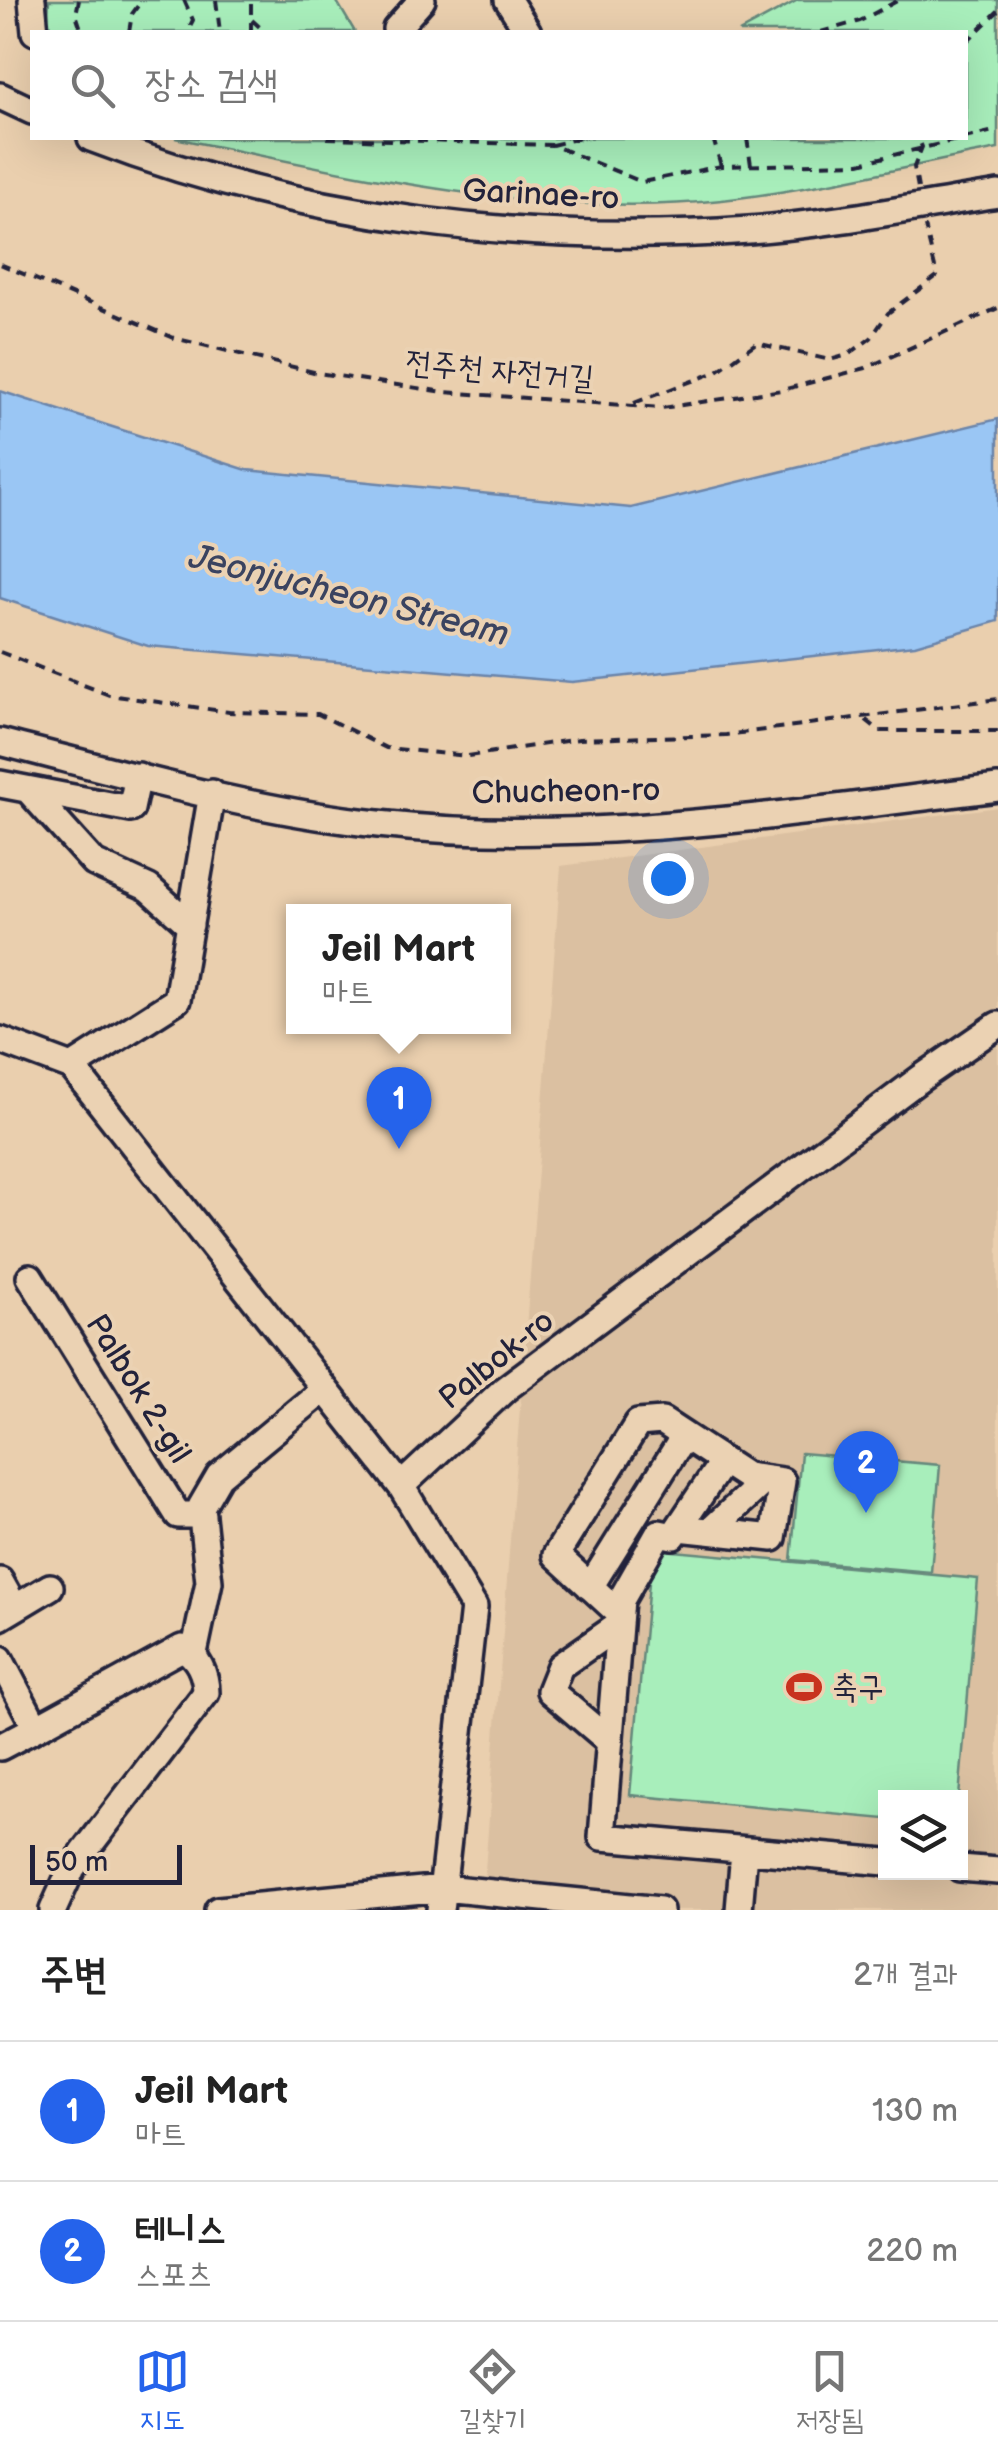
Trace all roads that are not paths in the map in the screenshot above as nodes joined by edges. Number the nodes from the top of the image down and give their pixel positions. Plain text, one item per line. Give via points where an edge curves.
1 (32, 0) edge
2 (422, 0) edge
3 (508, 0) edge
4 (396, 29) dead end
5 (34, 30) edge
6 (527, 30) edge
7 (0, 96) edge
8 (30, 110) edge
9 (96, 140) edge
10 (998, 194) edge
11 (0, 742) edge
12 (138, 776) junction
13 (0, 784) edge
14 (998, 788) edge
15 (30, 792) junction
16 (212, 793) junction
17 (190, 925) junction
18 (998, 1026) edge
19 (0, 1040) edge
20 (72, 1066) junction
21 (30, 1278) dead end
22 (323, 1390) junction
23 (684, 1436) junction
24 (723, 1461) junction
25 (766, 1479) junction
26 (401, 1486) junction
27 (202, 1514) junction
28 (680, 1528) junction
29 (710, 1531) junction
30 (0, 1581) edge
31 (50, 1587) dead end
32 (590, 1587) junction
33 (7, 1613) edge
34 (620, 1620) junction
35 (194, 1654) junction
36 (0, 1659) edge
37 (36, 1728) junction
38 (610, 1742) junction
39 (0, 1747) edge
40 (744, 1852) junction
41 (878, 1861) edge
42 (968, 1869) edge
43 (998, 1871) edge
44 (441, 1899) edge
45 (53, 1910) edge
46 (218, 1910) edge
47 (660, 1910) edge
48 (739, 1910) edge

1 - 5 street
2 - 4 street
3 - 6 street
7 - 8 street
9 - 10 street, Garinae-ro via 241,187 398,218 591,233 750,230
11 - 12 street, Chucheon-ro
12 - 15 street via 130,809
12 - 16 street, Chucheon-ro
13 - 15 street
14 - 16 street, Chucheon-ro via 568,831 378,824
15 - 17 street via 94,863 149,888
16 - 17 street
17 - 20 street via 176,1000
18 - 26 street, Palbok-ro via 505,1390
19 - 20 street
20 - 22 street
21 - 27 street, Palbok 2-gil via 178,1515
22 - 26 street
22 - 27 street, Palbok 2-gil via 219,1476
23 - 24 street
23 - 32 street
23 - 32 street via 662,1421 638,1423 556,1555
24 - 25 street
24 - 28 street
25 - 29 street
25 - 29 street via 782,1481 773,1538
26 - 44 street via 474,1607
27 - 35 street via 209,1582
28 - 29 street
28 - 34 street via 674,1536 658,1533 621,1600
30 - 33 street
31 - 33 street
32 - 34 street
34 - 38 street
34 - 38 street via 560,1666 550,1691
35 - 37 street via 182,1648
35 - 45 street via 206,1692 72,1868
36 - 37 street
37 - 39 street
38 - 40 street via 602,1837
40 - 41 street
40 - 48 street
42 - 43 street
44 - 46 street
44 - 47 street

